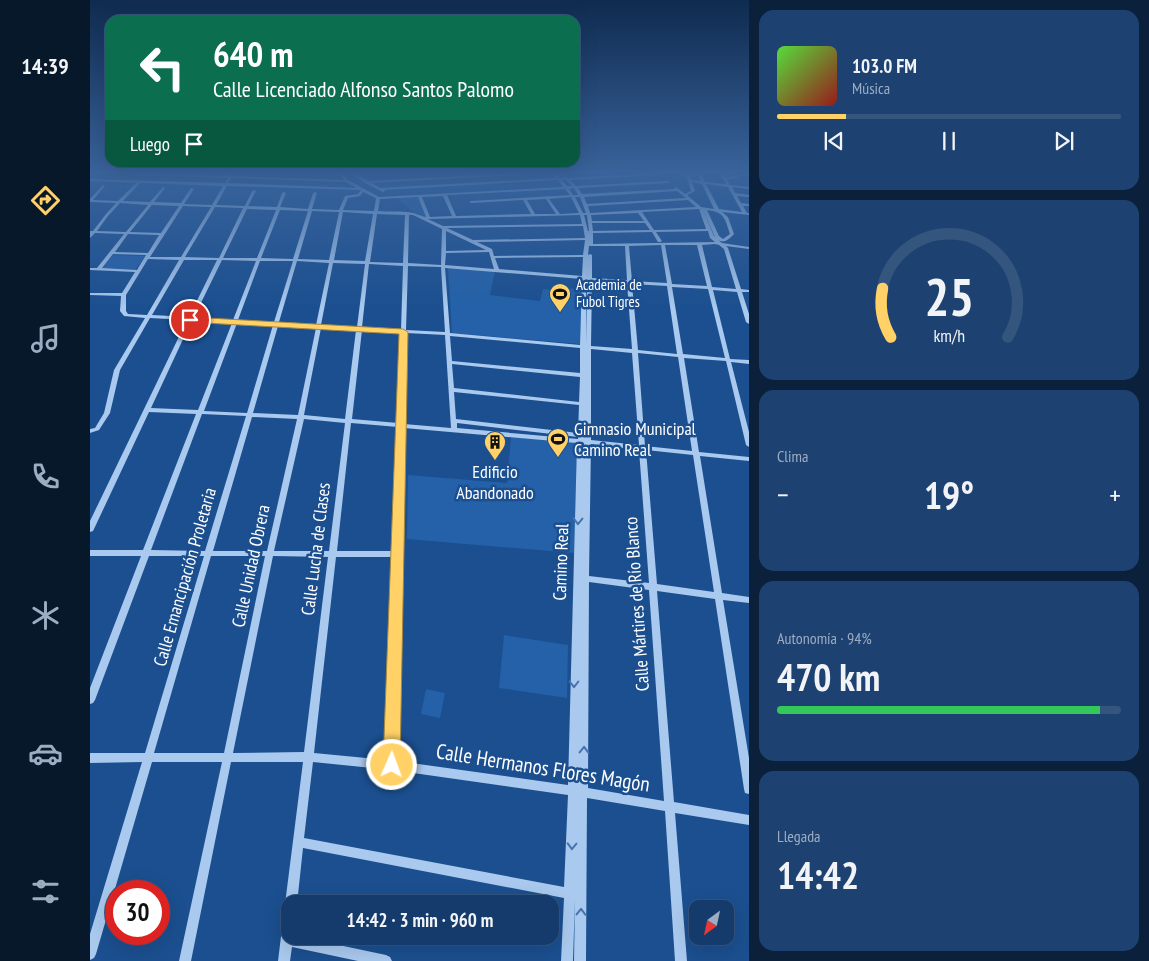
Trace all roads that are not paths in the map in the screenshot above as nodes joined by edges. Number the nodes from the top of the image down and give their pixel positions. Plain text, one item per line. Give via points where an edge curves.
1 (104, 219) edge
2 (138, 219) edge
3 (172, 219) edge
4 (206, 219) edge
5 (239, 219) edge
6 (274, 219) edge
7 (307, 219) edge
8 (339, 219) edge
9 (374, 219) edge
10 (409, 219) edge
11 (428, 219) edge
12 (480, 219) edge
13 (583, 219) edge
14 (591, 219) edge
15 (644, 219) edge
16 (705, 219) edge
17 (708, 219) edge
18 (727, 219) edge
19 (591, 222) junction
20 (646, 222) junction
21 (585, 225) junction
22 (484, 226) junction
23 (444, 227) junction
24 (708, 230) junction
25 (653, 231) junction
26 (92, 232) edge
27 (128, 232) junction
28 (586, 232) junction
29 (592, 232) junction
30 (162, 234) junction
31 (90, 236) edge
32 (472, 241) junction
33 (588, 243) junction
34 (662, 243) junction
35 (699, 243) junction
36 (722, 243) junction
37 (627, 245) junction
38 (749, 246) edge
39 (492, 251) junction
40 (443, 252) junction
41 (112, 253) junction
42 (147, 256) junction
43 (588, 256) junction
44 (493, 257) junction
45 (184, 258) junction
46 (220, 259) junction
47 (258, 259) junction
48 (295, 260) junction
49 (331, 262) junction
50 (367, 263) junction
51 (404, 265) junction
52 (443, 266) junction
53 (90, 269) edge
54 (98, 270) junction
55 (496, 270) junction
56 (138, 271) junction
57 (587, 278) junction
58 (629, 281) junction
59 (670, 285) junction
60 (709, 288) junction
61 (739, 290) junction
62 (749, 291) edge
63 (90, 294) edge
64 (124, 295) junction
65 (150, 318) junction
66 (190, 320) junction
67 (235, 322) junction
68 (749, 322) edge
69 (277, 325) junction
70 (318, 327) junction
71 (360, 329) junction
72 (403, 332) junction
73 (446, 335) junction
74 (588, 347) junction
75 (634, 351) junction
76 (681, 356) junction
77 (728, 360) junction
78 (450, 362) junction
79 (749, 362) edge
80 (582, 375) junction
81 (452, 390) junction
82 (582, 404) junction
83 (146, 410) junction
84 (202, 412) junction
85 (250, 414) junction
86 (301, 417) junction
87 (454, 421) junction
88 (350, 422) junction
89 (402, 425) junction
90 (93, 430) edge
91 (454, 430) junction
92 (582, 439) junction
93 (749, 445) edge
94 (642, 447) junction
95 (697, 453) junction
96 (749, 459) edge
97 (90, 529) edge
98 (146, 552) junction
99 (209, 552) junction
100 (90, 553) edge
101 (270, 553) junction
102 (333, 553) junction
103 (398, 554) junction
104 (586, 578) junction
105 (652, 587) junction
106 (719, 596) junction
107 (749, 600) edge
108 (90, 700) edge
109 (308, 757) junction
110 (90, 758) edge
111 (149, 758) junction
112 (228, 758) junction
113 (392, 765) junction
114 (749, 788) edge
115 (578, 791) junction
116 (669, 806) junction
117 (749, 820) edge
118 (299, 842) junction
119 (571, 894) junction
120 (292, 895) edge
121 (286, 945) edge
122 (310, 945) edge
123 (90, 954) edge
124 (185, 961) edge
125 (284, 961) edge
126 (386, 961) edge
127 (568, 961) edge
128 (580, 961) edge
129 (681, 961) edge

1 - 26 street
2 - 27 street
3 - 30 street
4 - 45 street
5 - 46 street
6 - 47 street
7 - 48 street, Calle Emancipación Proletaria
8 - 49 street, Calle Unidad Obrera
9 - 50 street, Calle Lucha de Clases
10 - 51 street
11 - 23 street
12 - 22 street
13 - 21 street, Camino Real
14 - 19 street, Camino Real
15 - 20 street
16 - 24 street
17 - 36 street
18 - 36 street via 732,232
19 - 20 street
19 - 29 street, Camino Real
20 - 25 street
21 - 22 street
21 - 28 street, Camino Real
22 - 23 street
23 - 32 street
23 - 40 street
24 - 25 street
24 - 36 street
25 - 29 street
25 - 34 street
26 - 27 street
26 - 31 street
27 - 30 street
27 - 41 street
28 - 29 street
28 - 33 street, Camino Real
29 - 33 street, Camino Real
30 - 42 street
32 - 33 street
32 - 39 street
33 - 34 street
33 - 37 street
33 - 43 street, Camino Real
34 - 35 street
34 - 36 street
34 - 37 street
34 - 59 street
35 - 36 street
35 - 60 street
36 - 38 street
36 - 61 street
37 - 58 street, Calle Mártires de Río Blanco
39 - 40 street
39 - 44 street
40 - 52 street
41 - 42 street
41 - 54 street
42 - 45 street
42 - 56 street
43 - 44 street
43 - 57 street, Camino Real
44 - 55 street
45 - 46 street
45 - 65 street
46 - 47 street
46 - 66 street
47 - 48 street
47 - 67 street
48 - 49 street
48 - 69 street, Calle Emancipación Proletaria
49 - 50 street
49 - 70 street, Calle Unidad Obrera
50 - 51 street
50 - 71 street, Calle Lucha de Clases
51 - 52 street
51 - 72 street
52 - 55 street
52 - 73 street
53 - 54 street
54 - 56 street
55 - 57 street
56 - 64 street
57 - 58 street
57 - 74 street, Camino Real
58 - 59 street
58 - 75 street, Calle Mártires de Río Blanco
59 - 60 street
59 - 76 street
60 - 61 street
60 - 77 street
61 - 62 street
61 - 68 street
63 - 64 street
64 - 65 street via 122,312 128,316
65 - 66 street
65 - 90 street via 118,370 107,413
66 - 67 street
66 - 83 street
67 - 69 street
67 - 84 street
69 - 70 street
69 - 85 street, Calle Emancipación Proletaria
70 - 71 street
70 - 86 street, Calle Unidad Obrera
71 - 72 street
71 - 88 street, Calle Lucha de Clases
72 - 73 street
72 - 89 street
73 - 74 street
73 - 78 street
74 - 75 street
74 - 80 street, Camino Real
74 - 92 street, Camino Real
75 - 76 street
75 - 94 street, Calle Mártires de Río Blanco
76 - 77 street
76 - 95 street
77 - 79 street
77 - 93 street
78 - 80 street
78 - 81 street
80 - 82 street, Camino Real
81 - 82 street
81 - 87 street
82 - 92 street, Camino Real
83 - 84 street
83 - 97 street
84 - 85 street
84 - 98 street
85 - 86 street
85 - 99 street, Calle Emancipación Proletaria
86 - 88 street
86 - 101 street, Calle Unidad Obrera
87 - 91 street
87 - 92 street
88 - 89 street
88 - 102 street, Calle Lucha de Clases
89 - 91 street
89 - 103 street
91 - 92 street
92 - 94 street
92 - 104 street, Camino Real
92 -> 115 street, Camino Real via 575,630
94 - 95 street
94 - 105 street, Calle Mártires de Río Blanco
95 - 96 street
95 - 106 street
98 - 99 street
98 - 100 street
98 - 108 street
99 - 101 street
99 - 111 street, Calle Emancipación Proletaria
101 - 102 street
101 - 112 street, Calle Unidad Obrera
102 - 103 street
102 - 109 street, Calle Lucha de Clases
103 - 113 street
104 - 105 street
115 -> 104 street, Camino Real
105 - 106 street
105 - 116 street, Calle Mártires de Río Blanco
106 - 107 street
106 - 114 street
109 - 112 street, Calle Hermanos Flores Magón
109 - 113 street, Calle Hermanos Flores Magón
109 - 118 street, Calle Lucha de Clases
110 - 111 street, Calle Hermanos Flores Magón
111 - 112 street, Calle Hermanos Flores Magón
111 - 123 street, Calle Emancipación Proletaria
112 - 124 street, Calle Unidad Obrera
113 - 115 street, Calle Hermanos Flores Magón
115 - 116 street, Calle Hermanos Flores Magón
115 -> 119 street, Camino Real
128 -> 115 street, Camino Real
116 - 117 street, Calle Hermanos Flores Magón
116 - 129 street, Calle Mártires de Río Blanco
118 - 119 street
118 - 120 street, Calle Lucha de Clases
119 - 127 street, Camino Real
121 - 125 street
122 - 126 street

